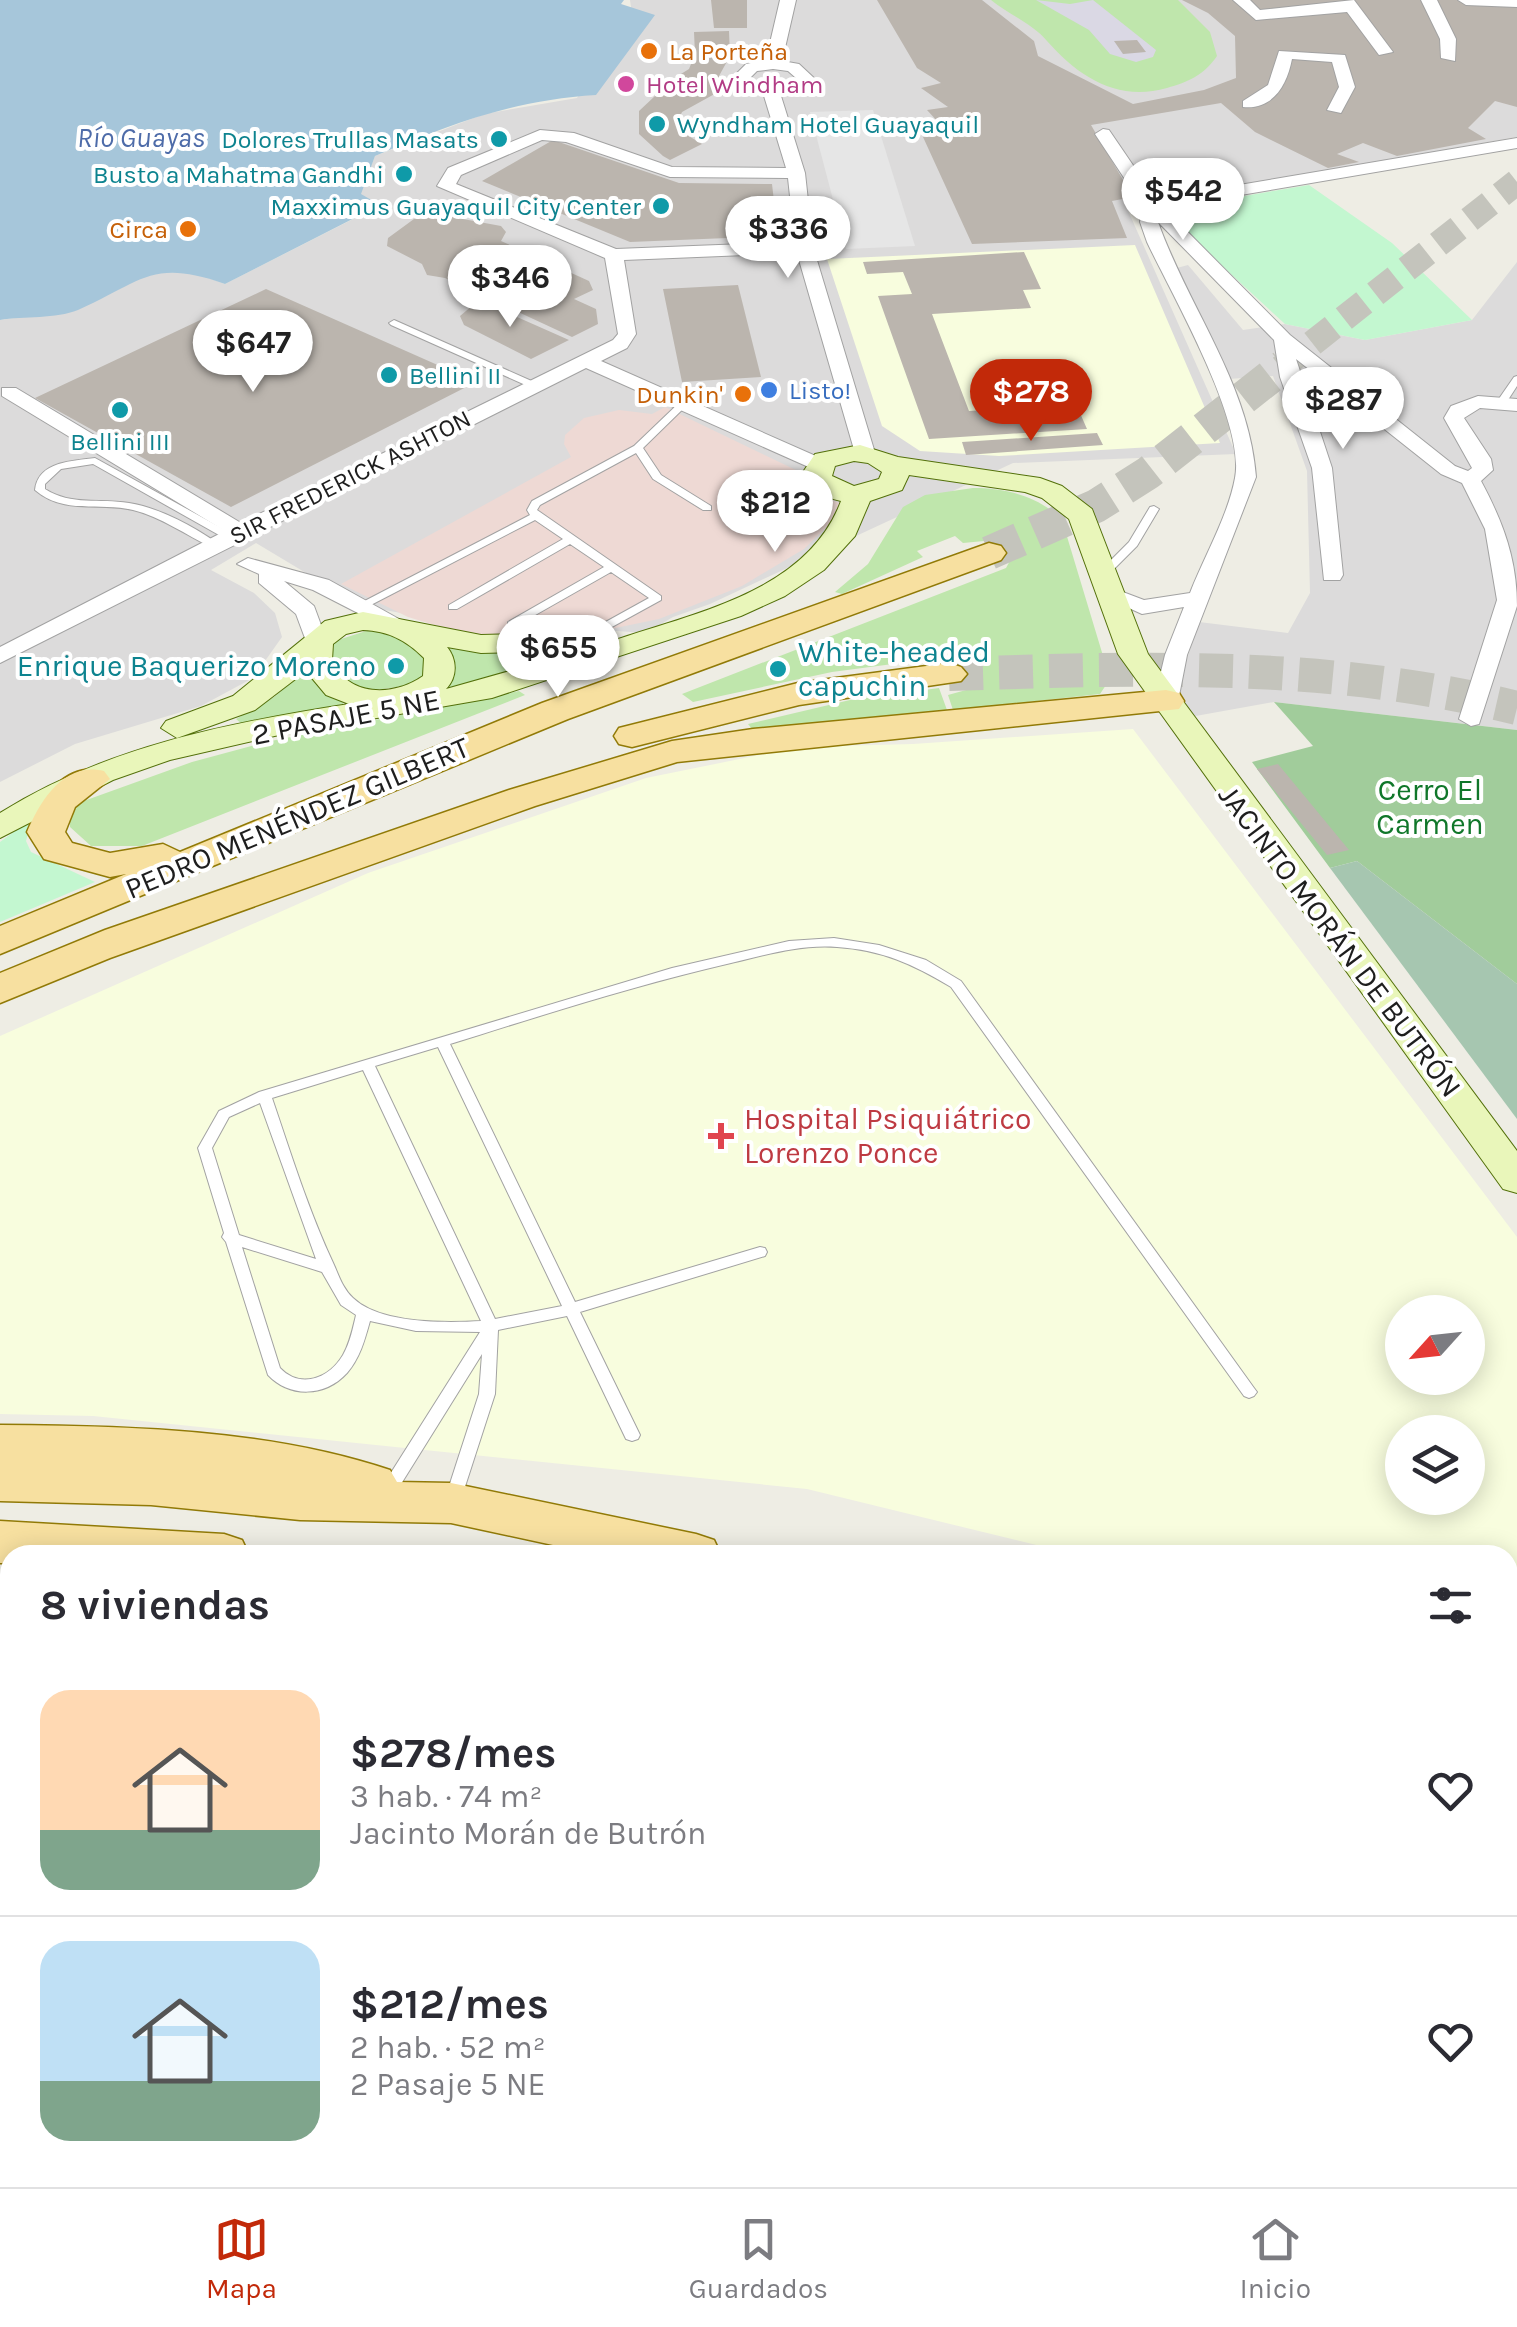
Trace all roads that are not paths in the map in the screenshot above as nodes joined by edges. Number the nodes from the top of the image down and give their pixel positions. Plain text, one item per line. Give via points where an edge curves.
1 (788, 0) edge
2 (1240, 0) edge
3 (1429, 0) edge
4 (1466, 0) edge
5 (1517, 2) edge
6 (1349, 4) edge
7 (1256, 15) junction
8 (1288, 23) dead end
9 (1300, 39) dead end
10 (1385, 52) dead end
11 (1311, 54) junction
12 (1449, 58) dead end
13 (773, 64) junction
14 (771, 91) junction
15 (1249, 104) dead end
16 (1335, 110) dead end
17 (1103, 134) dead end
18 (1517, 143) edge
19 (796, 173) junction
20 (1150, 206) junction
21 (804, 247) junction
22 (614, 255) junction
23 (394, 323) dead end
24 (1283, 339) junction
25 (586, 362) junction
26 (1517, 380) edge
27 (533, 385) junction
28 (9, 392) dead end
29 (682, 404) junction
30 (1509, 404) edge
31 (638, 448) junction
32 (878, 459) junction
33 (820, 465) junction
34 (1470, 478) junction
35 (858, 494) junction
36 (707, 508) dead end
37 (1154, 509) dead end
38 (536, 516) junction
39 (228, 538) junction
40 (572, 538) junction
41 (989, 553) tunnel mouth
42 (248, 564) junction
43 (613, 566) junction
44 (1332, 575) dead end
45 (1105, 584) junction
46 (1196, 598) junction
47 (361, 606) junction
48 (452, 608) dead end
49 (700, 621) junction
50 (512, 624) dead end
51 (401, 626) junction
52 (606, 626) dead end
53 (316, 646) junction
54 (0, 656) edge
55 (949, 674) tunnel mouth
56 (1166, 701) junction
57 (399, 703) junction
58 (1471, 718) dead end
59 (91, 779) junction
60 (0, 798) edge
61 (326, 806) junction
62 (0, 828) edge
63 (0, 941) edge
64 (95, 949) junction
65 (0, 989) edge
66 (442, 1043) junction
67 (368, 1066) junction
68 (264, 1095) junction
69 (1517, 1178) edge
70 (230, 1237) junction
71 (760, 1252) dead end
72 (328, 1269) junction
73 (570, 1306) junction
74 (364, 1314) junction
75 (491, 1326) junction
76 (1248, 1392) dead end
77 (632, 1435) dead end
78 (0, 1444) edge
79 (0, 1481) edge
80 (390, 1488) junction
81 (452, 1503) junction
82 (0, 1542) edge
83 (52, 1545) edge
84 (649, 1545) edge

1 - 13 street
2 - 7 street
3 - 12 street
4 - 5 street
6 - 7 street
6 - 10 street
7 - 8 street
9 - 11 street
11 - 15 street via 1285,54 1278,88
11 - 16 street via 1339,58 1347,87
13 - 14 street via 752,67 739,79
13 - 14 street via 793,67 806,78 791,89
14 - 19 street
17 - 20 street
18 - 20 street
19 - 21 street
19 - 22 street via 670,172 568,136 540,134 446,178 446,186 460,193
20 - 24 street
20 - 46 street via 1156,242 1246,448 1246,477
21 - 22 street
21 - 32 street
22 - 25 street, SIR FREDERICK ASHTON via 627,334
23 - 27 lane
24 - 34 street via 1448,470
24 - 44 street via 1322,468
25 - 27 street, SIR FREDERICK ASHTON
25 - 29 street
26 - 30 lane
27 - 39 street, SIR FREDERICK ASHTON
28 - 39 street
29 - 31 lane
29 - 33 street
30 - 34 street via 1478,402 1458,410 1454,418 1483,470
31 - 36 lane via 657,477
31 - 38 lane via 536,503
32 - 33 street via 843,454
32 - 35 street via 896,471 892,484
32 - 45 street, JACINTO MORÁN DE BUTRÓN via 1052,492 1082,516
33 - 35 street via 824,485
34 - 58 street via 1496,529 1508,600
35 - 49 street, 2 PASAJE 5 NE via 833,547 808,569
37 - 45 lane
38 - 40 lane
38 - 47 lane
39 - 39 lane via 95,461 58,466 40,484 53,500 132,506
39 - 42 street
39 - 54 street, SIR FREDERICK ASHTON
40 - 43 lane
40 - 48 lane
41 - 61 main road, PEDRO MENÉNDEZ GILBERT via 555,711
42 - 47 street via 320,585
42 - 53 street via 294,596
43 - 50 lane
43 - 52 lane via 657,598
45 - 46 street via 1142,607
45 - 56 street, JACINTO MORÁN DE BUTRÓN via 1133,654
46 - 56 street
47 - 51 street
49 - 51 street, 2 PASAJE 5 NE via 613,639 515,646 454,641
49 - 57 street, 2 PASAJE 5 NE via 498,687
51 - 53 street via 351,622 325,633
51 - 57 street via 433,649 441,672 423,694
53 - 57 street via 326,680 364,699
53 - 60 street, 2 PASAJE 5 NE via 266,689 224,713 70,762
55 - 64 main road, PEDRO MENÉNDEZ GILBERT via 780,697 615,741
56 - 64 main road via 672,752
56 - 69 street, JACINTO MORÁN DE BUTRÓN
57 - 59 street, 2 PASAJE 5 NE via 214,742
59 - 61 main road via 59,801 46,832 58,851 110,865 157,858
59 - 62 street, 2 PASAJE 5 NE via 34,804
61 - 63 main road, PEDRO MENÉNDEZ GILBERT
64 - 65 main road, PEDRO MENÉNDEZ GILBERT
66 - 67 lane
66 - 73 lane
66 - 76 lane via 672,972 789,945 856,944 921,963 956,984
67 - 68 lane
67 - 75 lane
68 - 70 lane via 224,1114 204,1148
68 - 72 lane
70 - 72 lane
70 - 74 lane via 273,1372 284,1382 314,1385 338,1373 352,1354
71 - 73 lane
72 - 74 lane via 344,1300
73 - 75 lane
73 - 77 lane
74 - 75 lane via 390,1322
75 - 80 lane
75 - 81 lane via 487,1394
78 - 80 main road via 164,1449 302,1467
79 - 81 main road
80 - 81 main road
81 - 84 main road
82 - 83 main road

